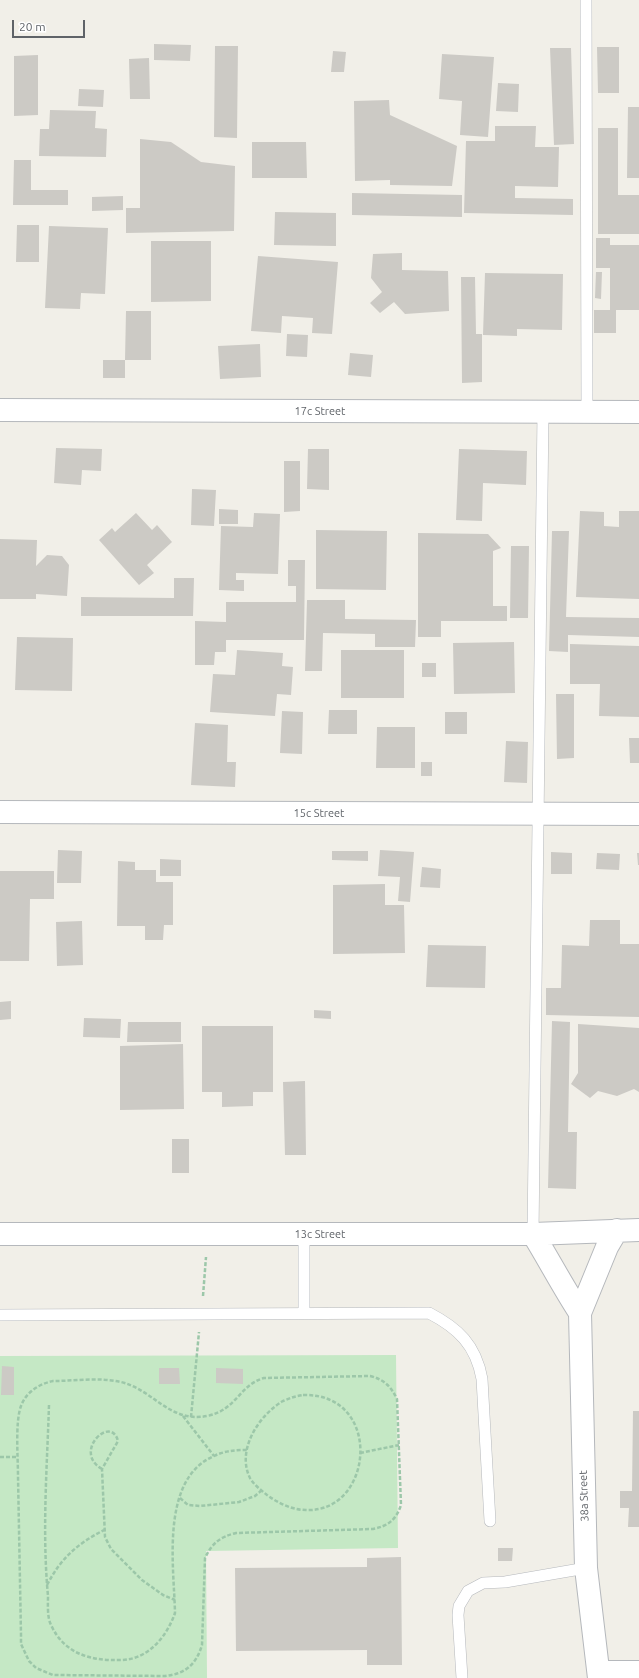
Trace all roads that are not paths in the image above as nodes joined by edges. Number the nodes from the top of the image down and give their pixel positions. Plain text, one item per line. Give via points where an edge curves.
1 (586, 0) edge
2 (0, 410) edge
3 (543, 412) junction
4 (587, 412) junction
5 (639, 412) edge
6 (0, 812) edge
7 (539, 814) junction
8 (639, 814) edge
9 (617, 1230) junction
10 (639, 1230) edge
11 (0, 1234) edge
12 (304, 1234) junction
13 (533, 1234) junction
14 (304, 1312) junction
15 (580, 1313) junction
16 (0, 1316) edge
17 (490, 1521) dead end
18 (586, 1568) junction
19 (639, 1672) edge
20 (599, 1675) edge
21 (462, 1678) edge

1 - 4 lane
2 - 3 street, 17c Street
3 - 4 street, 17c Street
3 - 7 lane
4 - 5 street, 17c Street
6 - 7 street, 15c Street
7 - 8 street, 15c Street
7 - 13 lane
9 - 10 street, 13c Street
9 - 13 street, 13c Street
9 - 15 street, 38a Street via 607,1247
11 - 12 street, 13c Street
12 - 13 street, 13c Street
12 - 14 lane
13 - 15 street
14 - 16 lane
14 - 17 lane via 429,1312 457,1331 466,1341 479,1364 482,1379
15 - 18 street, 38a Street
18 - 20 street, 38a Street
18 - 21 lane via 505,1582 483,1583 468,1591 459,1606 458,1615
19 - 20 street

